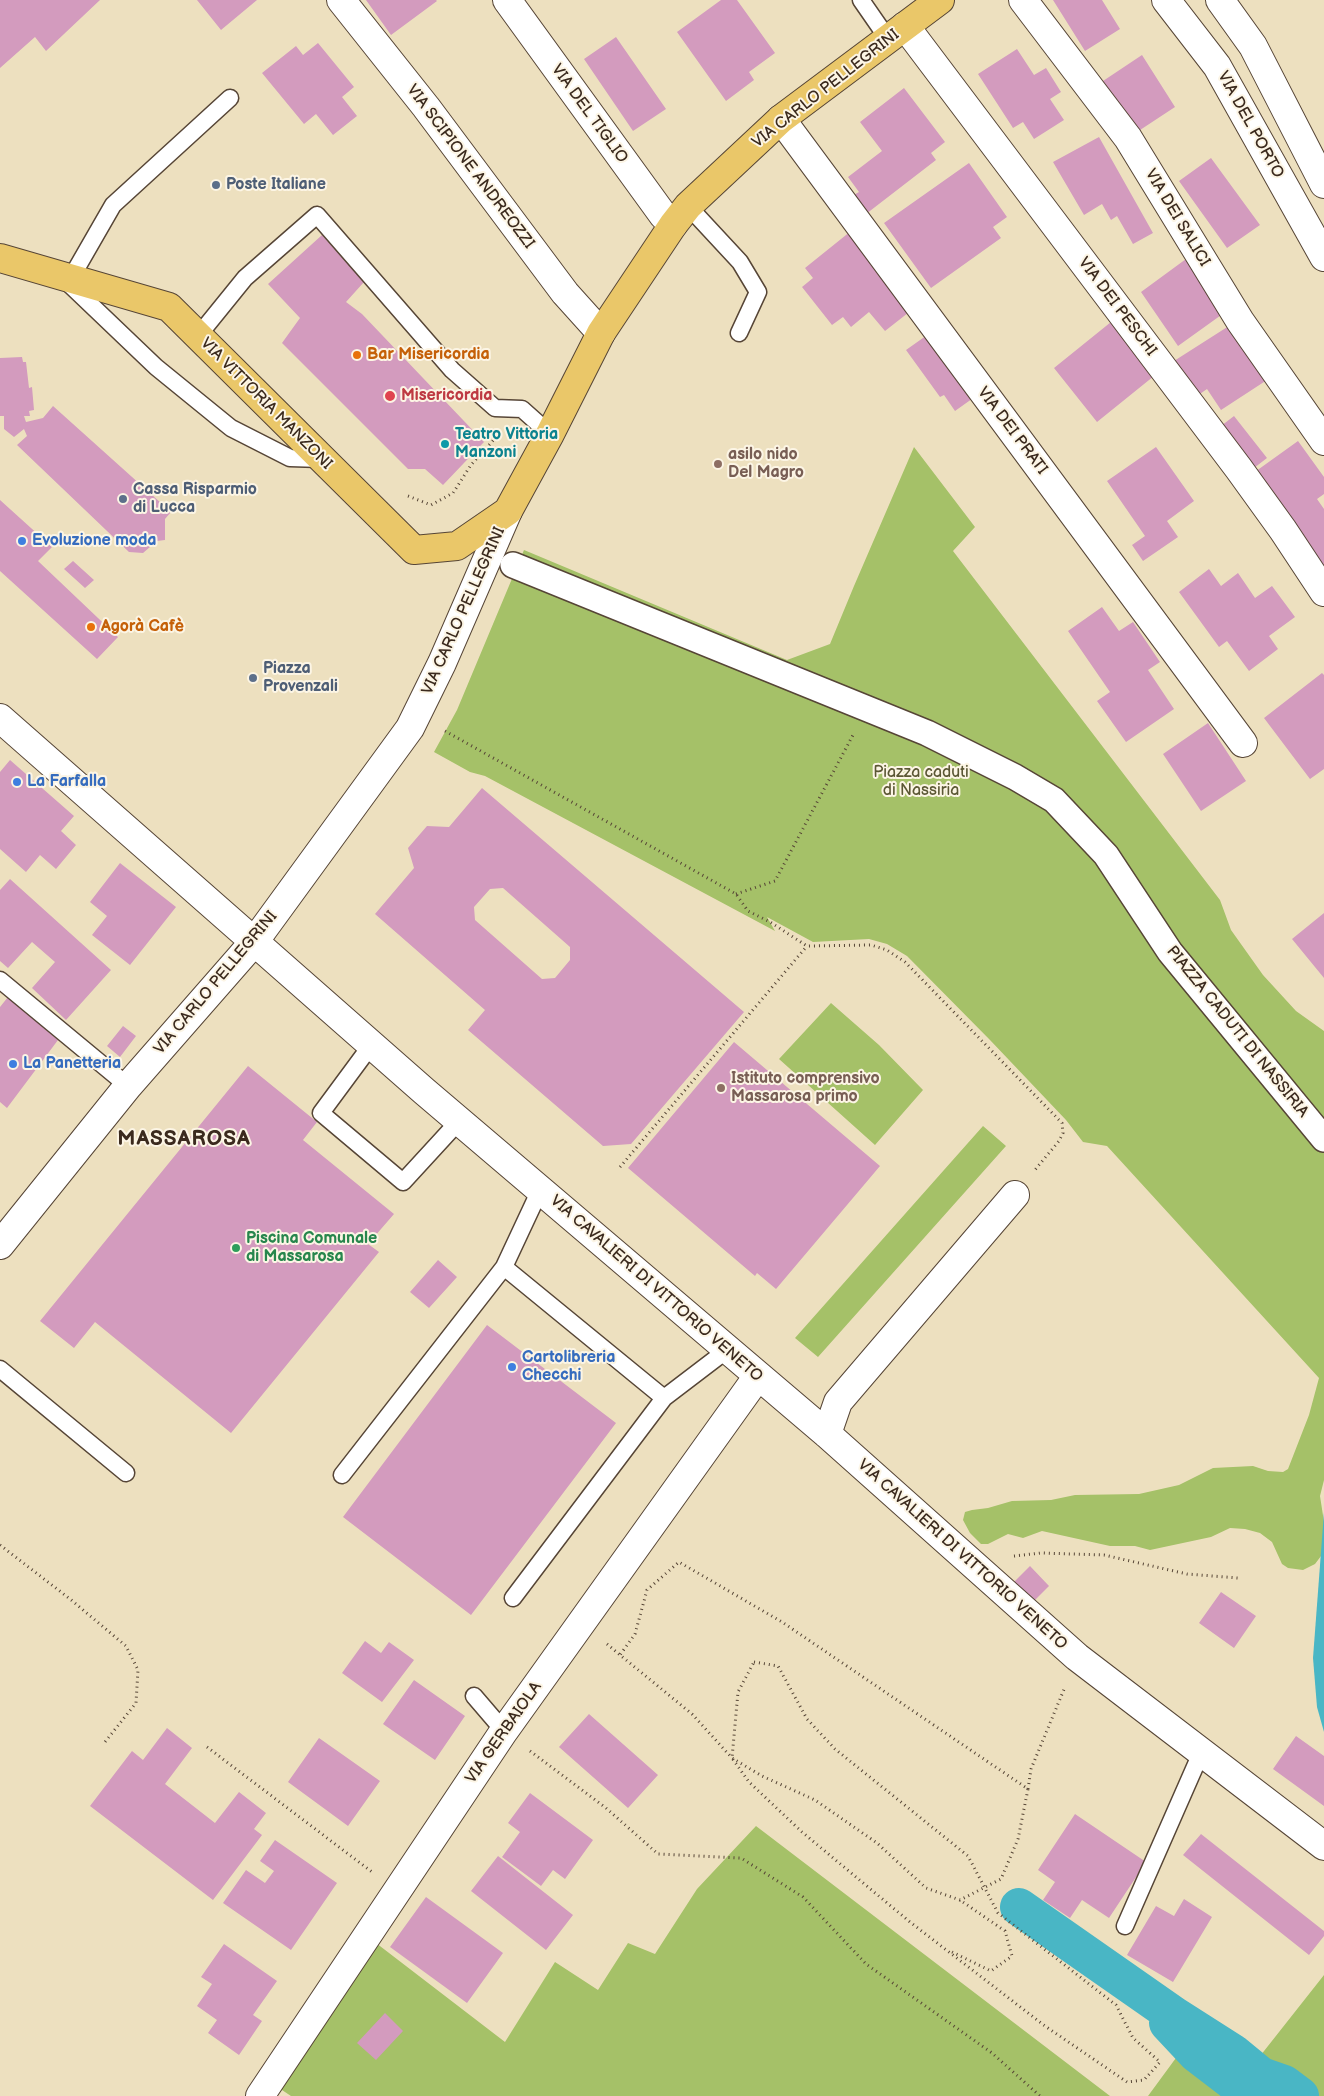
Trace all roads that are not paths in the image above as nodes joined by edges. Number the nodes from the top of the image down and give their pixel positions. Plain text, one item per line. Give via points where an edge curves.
1 (341, 0) edge
2 (507, 0) edge
3 (861, 0) edge
4 (940, 0) edge
5 (1023, 0) edge
6 (1166, 0) edge
7 (1220, 0) edge
8 (896, 33) junction
9 (230, 98) dead end
10 (782, 119) junction
11 (1324, 184) edge
12 (681, 216) junction
13 (1324, 256) edge
14 (0, 258) edge
15 (66, 276) junction
16 (601, 333) junction
17 (739, 333) dead end
18 (198, 336) junction
19 (550, 434) junction
20 (1324, 441) edge
21 (321, 459) junction
22 (508, 511) junction
23 (513, 565) dead end
24 (1324, 592) edge
25 (0, 718) edge
26 (1243, 743) dead end
27 (254, 942) junction
28 (0, 980) edge
29 (372, 1044) junction
30 (128, 1086) junction
31 (460, 1121) junction
32 (1324, 1139) edge
33 (540, 1190) junction
34 (1015, 1195) road end
35 (1, 1242) edge
36 (504, 1267) junction
37 (727, 1350) junction
38 (0, 1369) edge
39 (758, 1376) junction
40 (664, 1398) junction
41 (827, 1434) junction
42 (126, 1473) dead end
43 (342, 1475) dead end
44 (512, 1598) dead end
45 (474, 1696) dead end
46 (504, 1731) junction
47 (1202, 1753) junction
48 (1324, 1846) edge
49 (1126, 1926) dead end
50 (260, 2096) edge

1 - 16 street, VIA SCIPIONE ANDREOZZI via 426,107 565,293
2 - 12 street, VIA DEL TIGLIO via 663,215
3 - 8 lane
4 - 8 main road, VIA CARLO PELLEGRINI
5 - 20 street, VIA DEI SALICI via 1128,138 1240,321
6 - 13 street, VIA DEL PORTO via 1217,66
7 - 11 street via 1253,46
8 - 10 main road, VIA CARLO PELLEGRINI
8 - 24 street, VIA DEI PESCHI via 1239,469
9 - 15 lane via 113,204
10 - 12 main road, VIA CARLO PELLEGRINI
10 - 26 street, VIA DEI PRATI
12 - 16 main road, VIA CARLO PELLEGRINI
12 - 17 lane via 740,262 758,292
14 - 15 main road, VIA VITTORIA MANZONI
15 - 18 main road, VIA VITTORIA MANZONI via 169,307
15 - 21 lane via 156,367 231,428 290,458
16 - 19 main road, VIA CARLO PELLEGRINI
18 - 19 lane via 246,278 317,215 452,370 495,408 522,409
18 - 21 main road, VIA VITTORIA MANZONI
19 - 22 main road, VIA CARLO PELLEGRINI
21 - 22 main road, VIA VITTORIA MANZONI via 414,550 457,546
22 - 27 street, VIA CARLO PELLEGRINI via 410,728
23 - 32 street, PIAZZA CADUTI DI NASSIRIA via 936,738 1015,776 1054,800 1106,855 1170,952
25 - 27 street, VIA CAVALIERI DI VITTORIO VENETO
27 - 29 street, VIA CAVALIERI DI VITTORIO VENETO
27 - 30 street, VIA CARLO PELLEGRINI
28 - 30 lane
29 - 31 street, VIA CAVALIERI DI VITTORIO VENETO
29 - 31 lane via 321,1113 403,1182
30 - 35 street, VIA CARLO PELLEGRINI
31 - 33 street, VIA CAVALIERI DI VITTORIO VENETO
33 - 36 lane
33 - 37 street, VIA CAVALIERI DI VITTORIO VENETO
34 - 41 street via 838,1402
36 - 40 lane
36 - 43 lane
37 - 39 street, VIA CAVALIERI DI VITTORIO VENETO
37 - 40 lane
38 - 42 lane
39 - 41 street, VIA CAVALIERI DI VITTORIO VENETO
39 - 46 street, VIA GERBAIOLA
40 - 44 lane
41 - 47 street, VIA CAVALIERI DI VITTORIO VENETO via 1077,1657
45 - 46 lane
46 - 50 street, VIA GERBAIOLA
47 - 48 street, VIA CAVALIERI DI VITTORIO VENETO
47 - 49 lane

